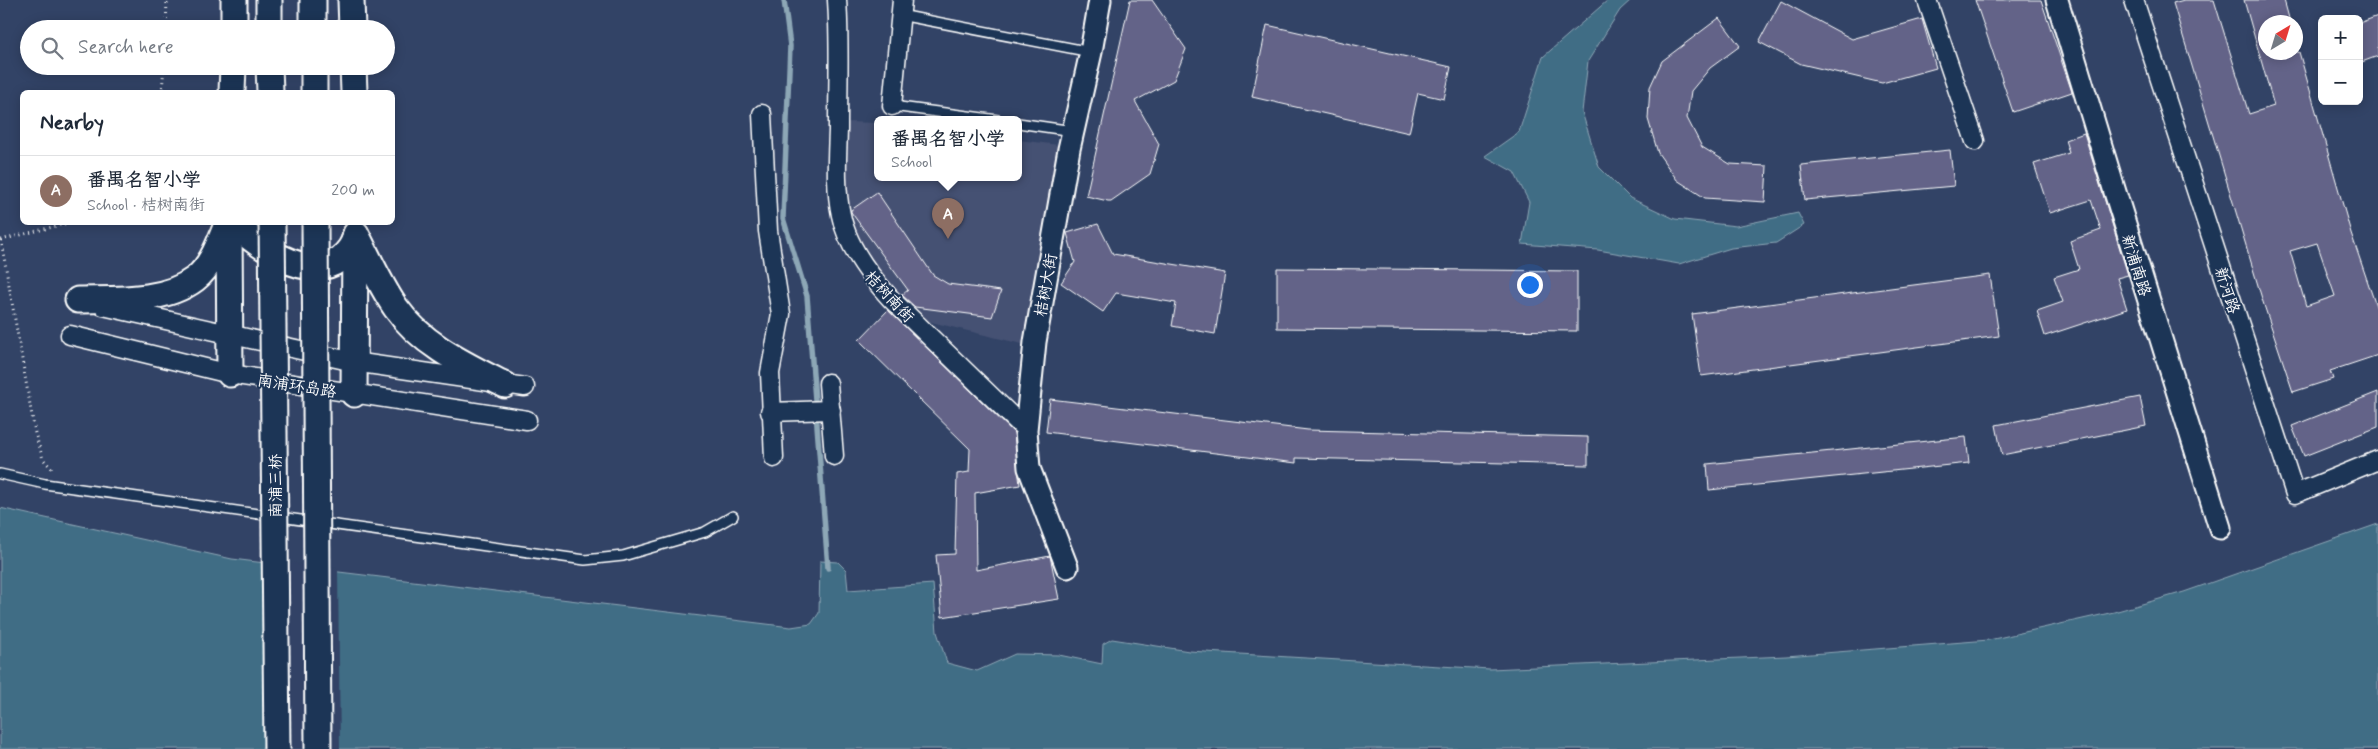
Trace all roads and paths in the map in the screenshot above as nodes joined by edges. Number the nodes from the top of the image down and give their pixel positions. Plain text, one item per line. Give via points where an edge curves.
1 (167, 0) edge
2 (234, 0) edge
3 (269, 0) edge
4 (313, 0) edge
5 (351, 0) edge
6 (837, 0) edge
7 (1100, 0) edge
8 (1928, 0) edge
9 (2057, 0) edge
10 (2134, 0) edge
11 (901, 8) edge
12 (166, 20) edge
13 (234, 20) edge
14 (269, 20) edge
15 (313, 20) edge
16 (352, 20) edge
17 (1091, 52) junction
18 (163, 75) edge
19 (233, 75) edge
20 (270, 75) edge
21 (314, 75) edge
22 (353, 75) edge
23 (162, 90) edge
24 (232, 90) edge
25 (270, 90) edge
26 (314, 90) edge
27 (354, 90) edge
28 (892, 106) joint
29 (762, 114) dead end
30 (968, 116) edge
31 (1022, 124) edge
32 (1073, 131) junction
33 (1975, 141) dead end
34 (60, 225) edge
35 (228, 225) edge
36 (230, 225) edge
37 (233, 225) edge
38 (272, 225) edge
39 (315, 225) edge
40 (356, 228) edge
41 (0, 240) edge
42 (78, 300) joint
43 (70, 335) dead end
44 (231, 336) junction
45 (354, 362) junction
46 (230, 374) junction
47 (828, 383) dead end
48 (515, 386) joint
49 (354, 394) junction
50 (831, 410) junction
51 (770, 412) junction
52 (527, 420) dead end
53 (1026, 430) junction
54 (834, 456) dead end
55 (774, 458) dead end
56 (2378, 460) edge
57 (0, 474) edge
58 (68, 486) junction
59 (733, 516) dead end
60 (2220, 528) dead end
61 (1067, 567) dead end
62 (277, 749) edge
63 (318, 749) edge

1 - 12 path
2 - 13 main road
3 - 14 main road
4 - 15 main road
5 - 16 main road
6 - 53 street, 桔树南街 via 837,181 841,216 860,260 871,278 891,299
7 - 17 street, 桔树大街
8 - 33 street
9 - 60 street, 新浦南路
10 - 56 street, 新河路 via 2295,494
11 - 17 lane
11 - 28 street
17 - 32 street, 桔树大街
18 - 23 path
19 - 24 main road
20 - 25 main road
21 - 26 main road
22 - 27 main road
28 - 30 lane
29 - 51 street via 768,232 781,314 770,373
31 - 32 lane
32 - 53 street, 桔树大街 via 1035,342
34 - 41 path
35 - 42 main road via 210,260 196,278 177,289 146,297
36 - 44 main road
37 - 40 main road via 254,243 285,260 320,266 336,262 354,244
38 - 62 main road, 南浦三桥, bridge
39 - 63 main road, bridge
40 - 45 main road
40 - 48 main road via 382,286 411,326 452,358
41 - 58 path via 36,434 43,459
42 - 44 street, 南浦环岛路
43 - 46 street, 南浦环岛路
44 - 45 street, 南浦环岛路
44 - 46 main road
45 - 48 street, 南浦环岛路
45 - 49 main road
46 - 49 street, 南浦环岛路
47 - 50 street
49 - 52 street, 南浦环岛路
50 - 51 street
50 - 54 street
51 - 55 street
53 - 61 street, 桔树大街 via 1029,468
57 - 58 lane
58 - 59 lane via 585,560 623,556 705,532

